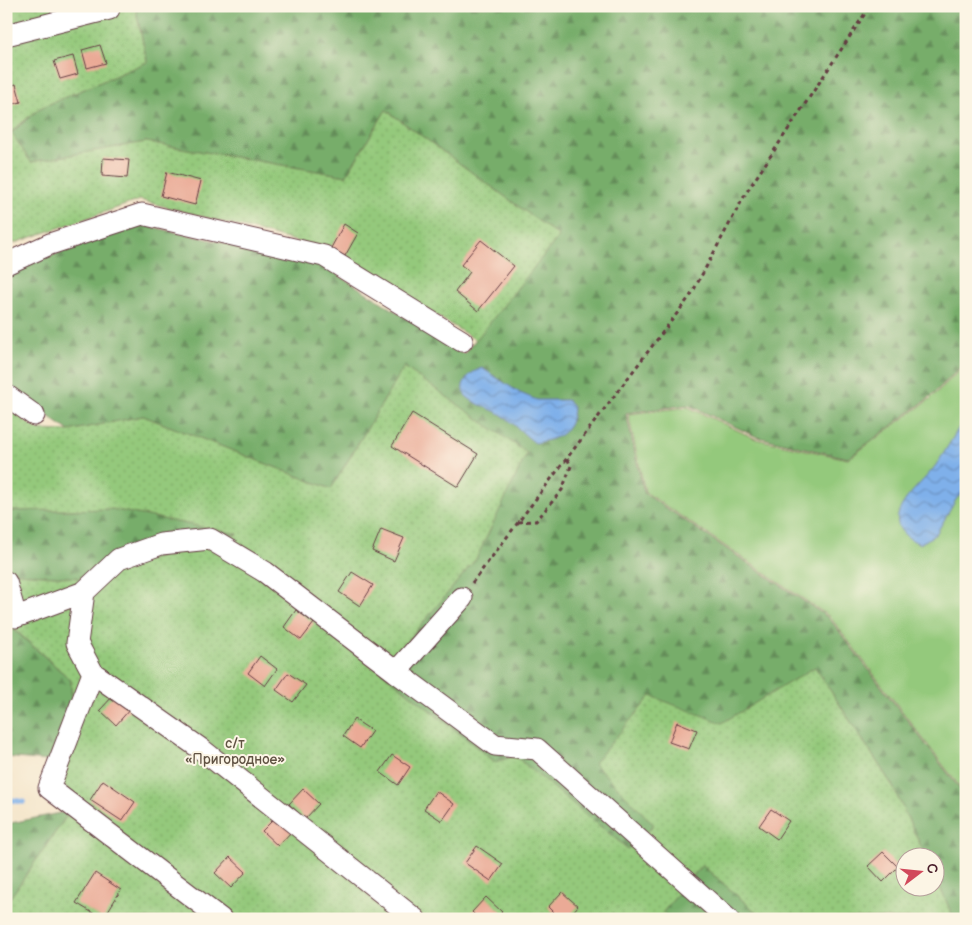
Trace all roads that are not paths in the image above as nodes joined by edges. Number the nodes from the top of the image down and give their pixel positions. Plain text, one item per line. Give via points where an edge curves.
1 (109, 10) dead end
2 (6, 35) edge
3 (6, 264) edge
4 (462, 341) dead end
5 (6, 395) edge
6 (34, 415) dead end
7 (6, 582) edge
8 (84, 592) junction
9 (462, 598) road end
10 (396, 672) junction
11 (93, 673) junction
12 (206, 915) edge
13 (415, 919) edge
14 (728, 919) edge

1 - 2 street
3 - 4 street via 50,244 142,214 324,256
5 - 6 street
7 - 8 street via 16,617
8 - 10 street via 119,559 162,544 210,539 265,572
8 - 11 street via 77,643
9 - 10 street
10 - 14 street via 495,745 537,748
11 - 12 street via 49,788
11 - 13 street via 201,749

